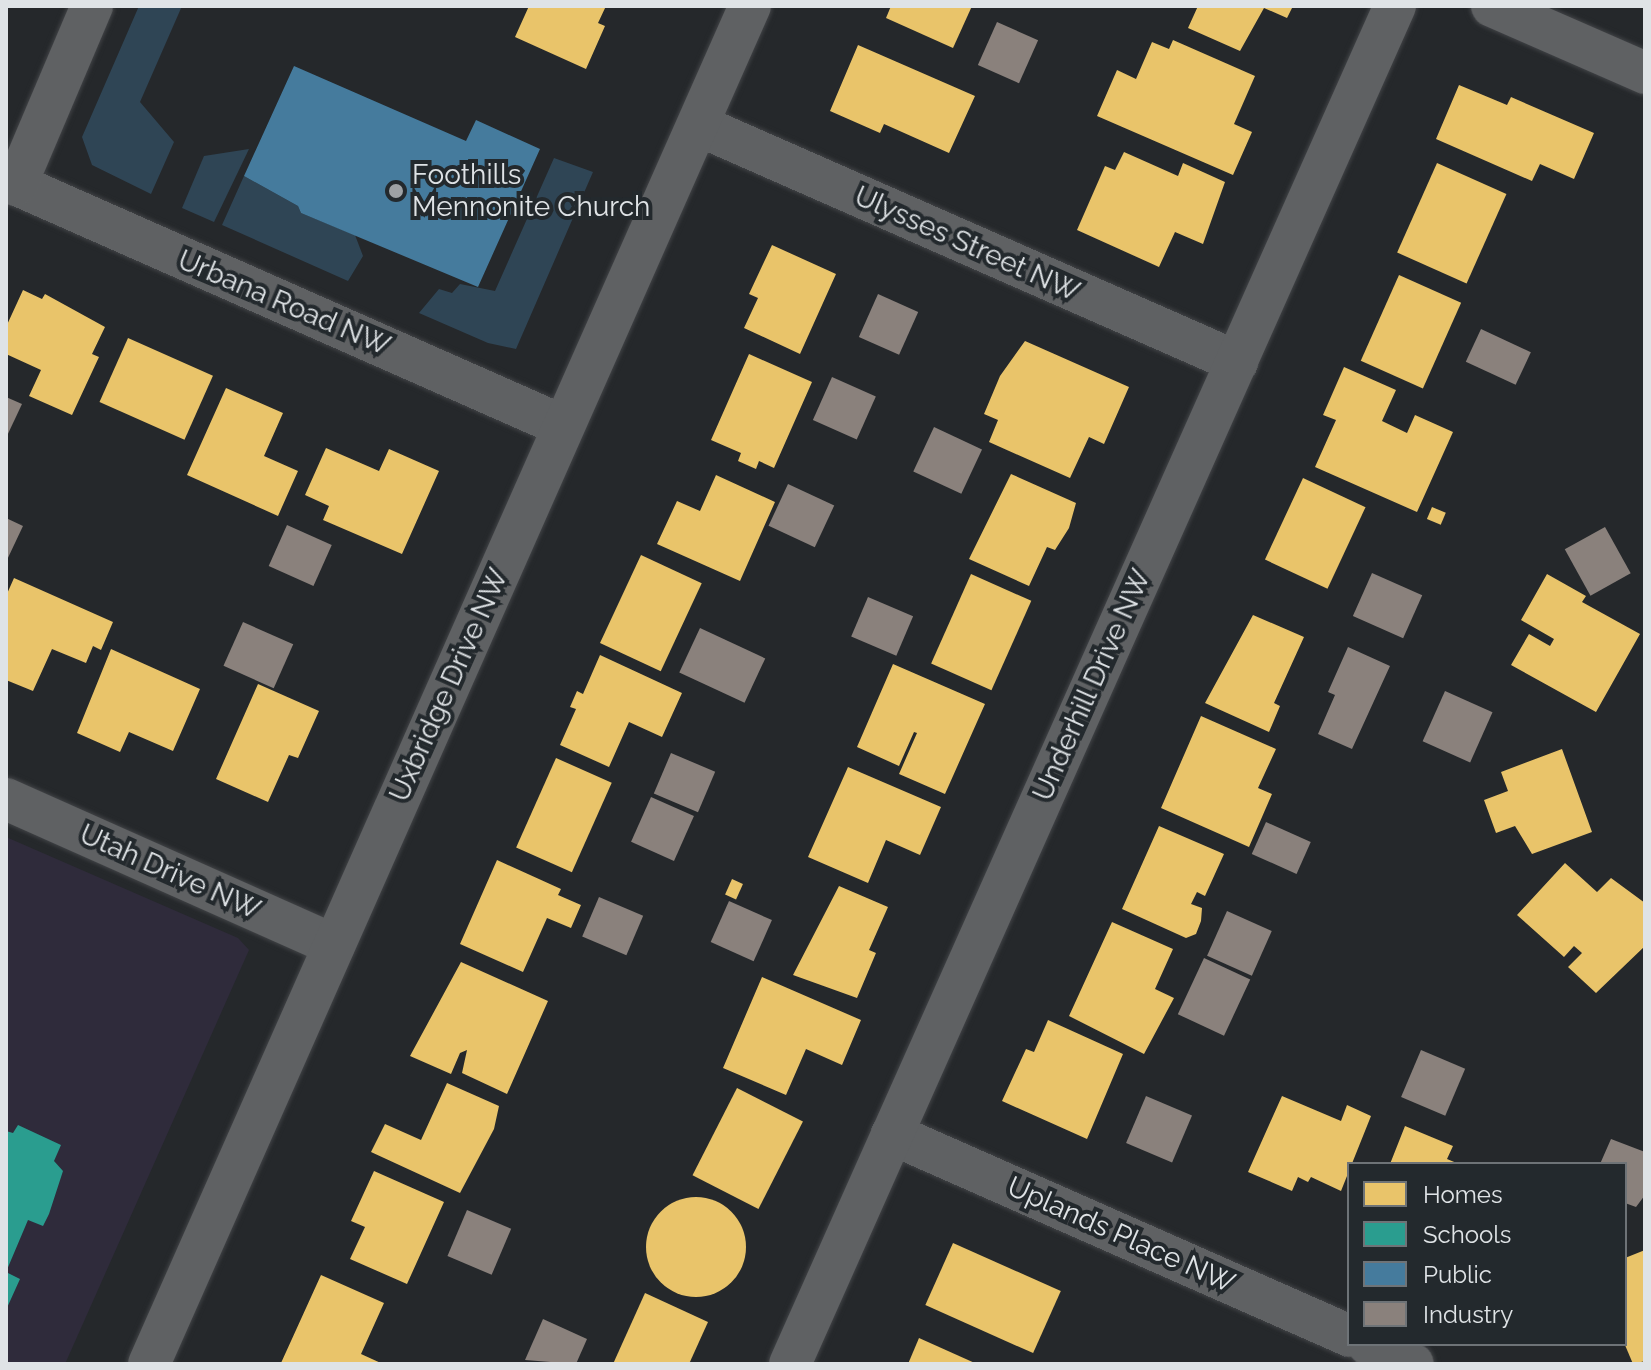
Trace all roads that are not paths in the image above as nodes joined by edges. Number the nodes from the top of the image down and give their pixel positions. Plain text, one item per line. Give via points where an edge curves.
1 (92, 6) edge
2 (750, 6) edge
3 (1395, 6) edge
4 (1492, 6) edge
5 (1645, 73) edge
6 (698, 125) junction
7 (11, 182) edge
8 (1237, 362) junction
9 (563, 426) junction
10 (6, 799) edge
11 (334, 945) junction
12 (892, 1134) junction
13 (1347, 1335) edge
14 (1372, 1346) edge
15 (149, 1364) edge
16 (790, 1364) edge
17 (1413, 1364) edge

1 - 7 street
2 - 6 street, Uxbridge Drive NW
3 - 8 street, Underhill Drive NW
4 - 5 street
6 - 8 street, Ulysses Street NW
6 - 9 street, Uxbridge Drive NW
7 - 9 street, Urbana Road NW
8 - 12 street, Underhill Drive NW
9 - 11 street, Uxbridge Drive NW
10 - 11 street, Utah Drive NW
11 - 15 street, Uxbridge Drive NW
12 - 13 street, Uplands Place NW
12 - 16 street, Underhill Drive NW
14 - 17 street

